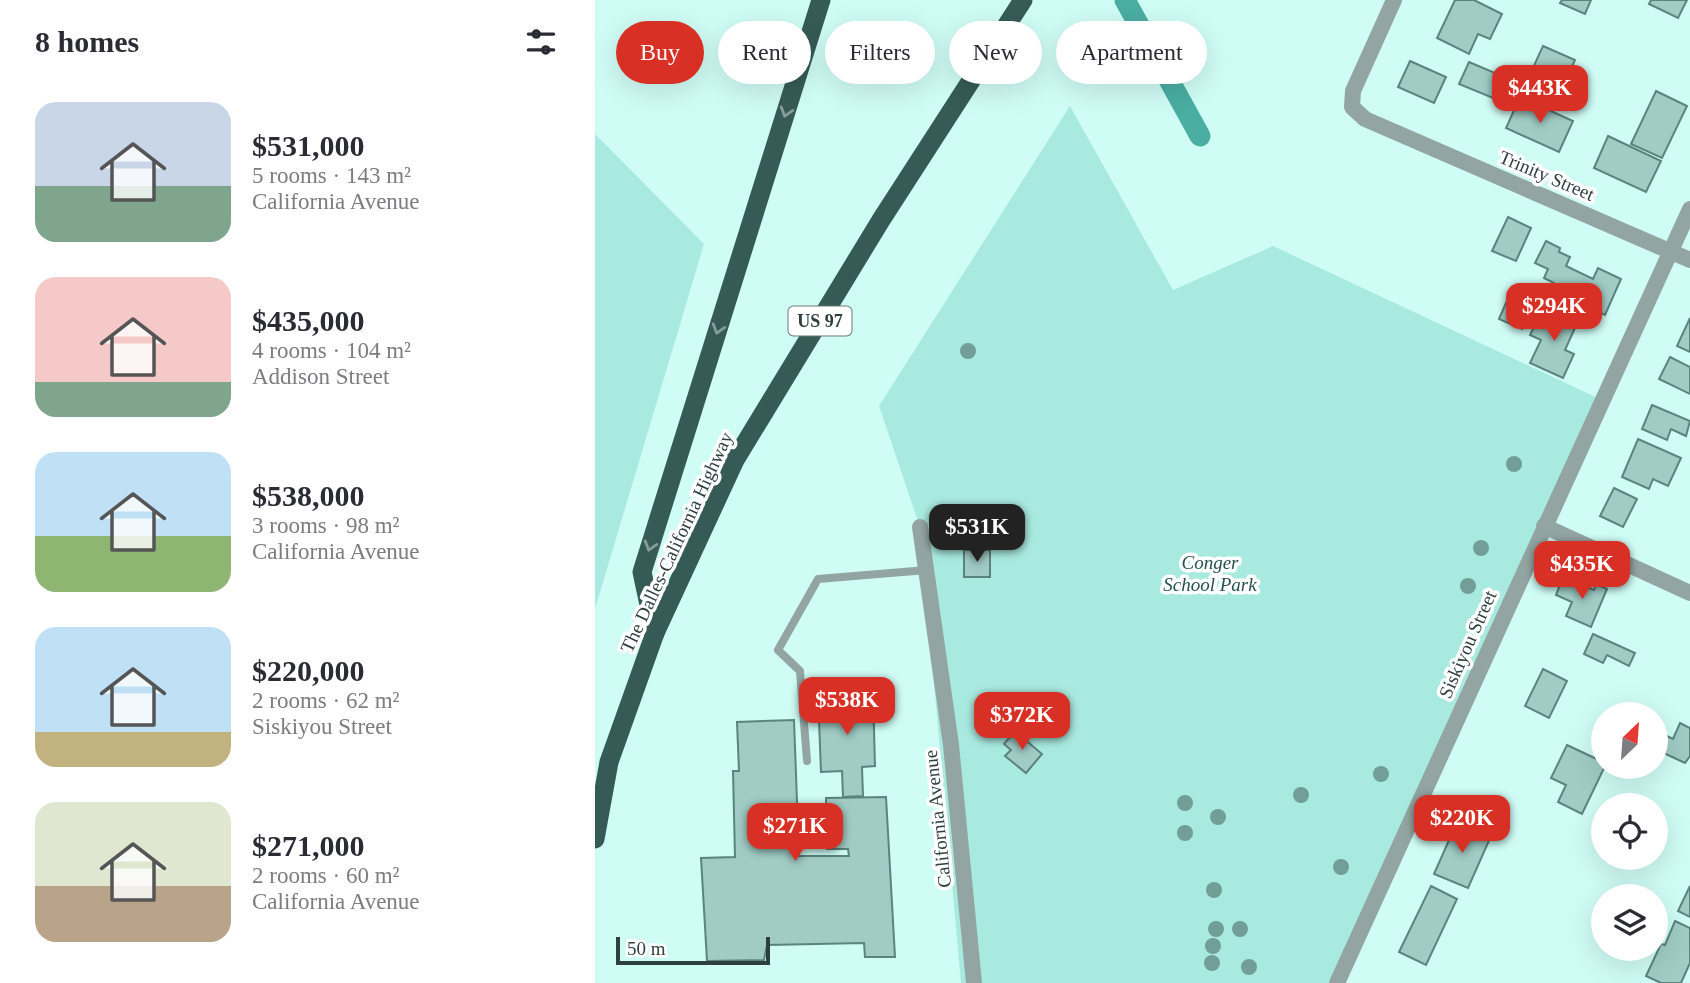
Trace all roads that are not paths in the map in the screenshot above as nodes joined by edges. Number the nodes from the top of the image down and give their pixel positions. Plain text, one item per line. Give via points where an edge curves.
1 (821, 0) edge
2 (1023, 0) edge
3 (1394, 0) edge
4 (1690, 209) edge
5 (1671, 251) junction
6 (1690, 260) edge
7 (1544, 526) junction
8 (920, 527) dead end
9 (927, 570) junction
10 (1690, 593) edge
11 (655, 633) junction
12 (807, 761) dead end
13 (595, 839) edge
14 (974, 983) edge
15 (1337, 983) edge

1 -> 11 highway via 642,572
2 - 11 highway, The Dalles-California Highway / US 97 via 881,220 735,460
3 - 5 street, Trinity Street via 1353,91 1352,107 1365,118
4 - 5 street, Siskiyou Street
5 - 6 street, Trinity Street
5 - 7 street, Siskiyou Street
7 - 10 street
7 - 15 street, Siskiyou Street
8 - 9 street, California Avenue
9 - 12 lane via 818,579 778,650 800,671
9 - 14 street, California Avenue via 951,746
11 - 13 highway, The Dalles-California Highway / US 97 via 609,762

